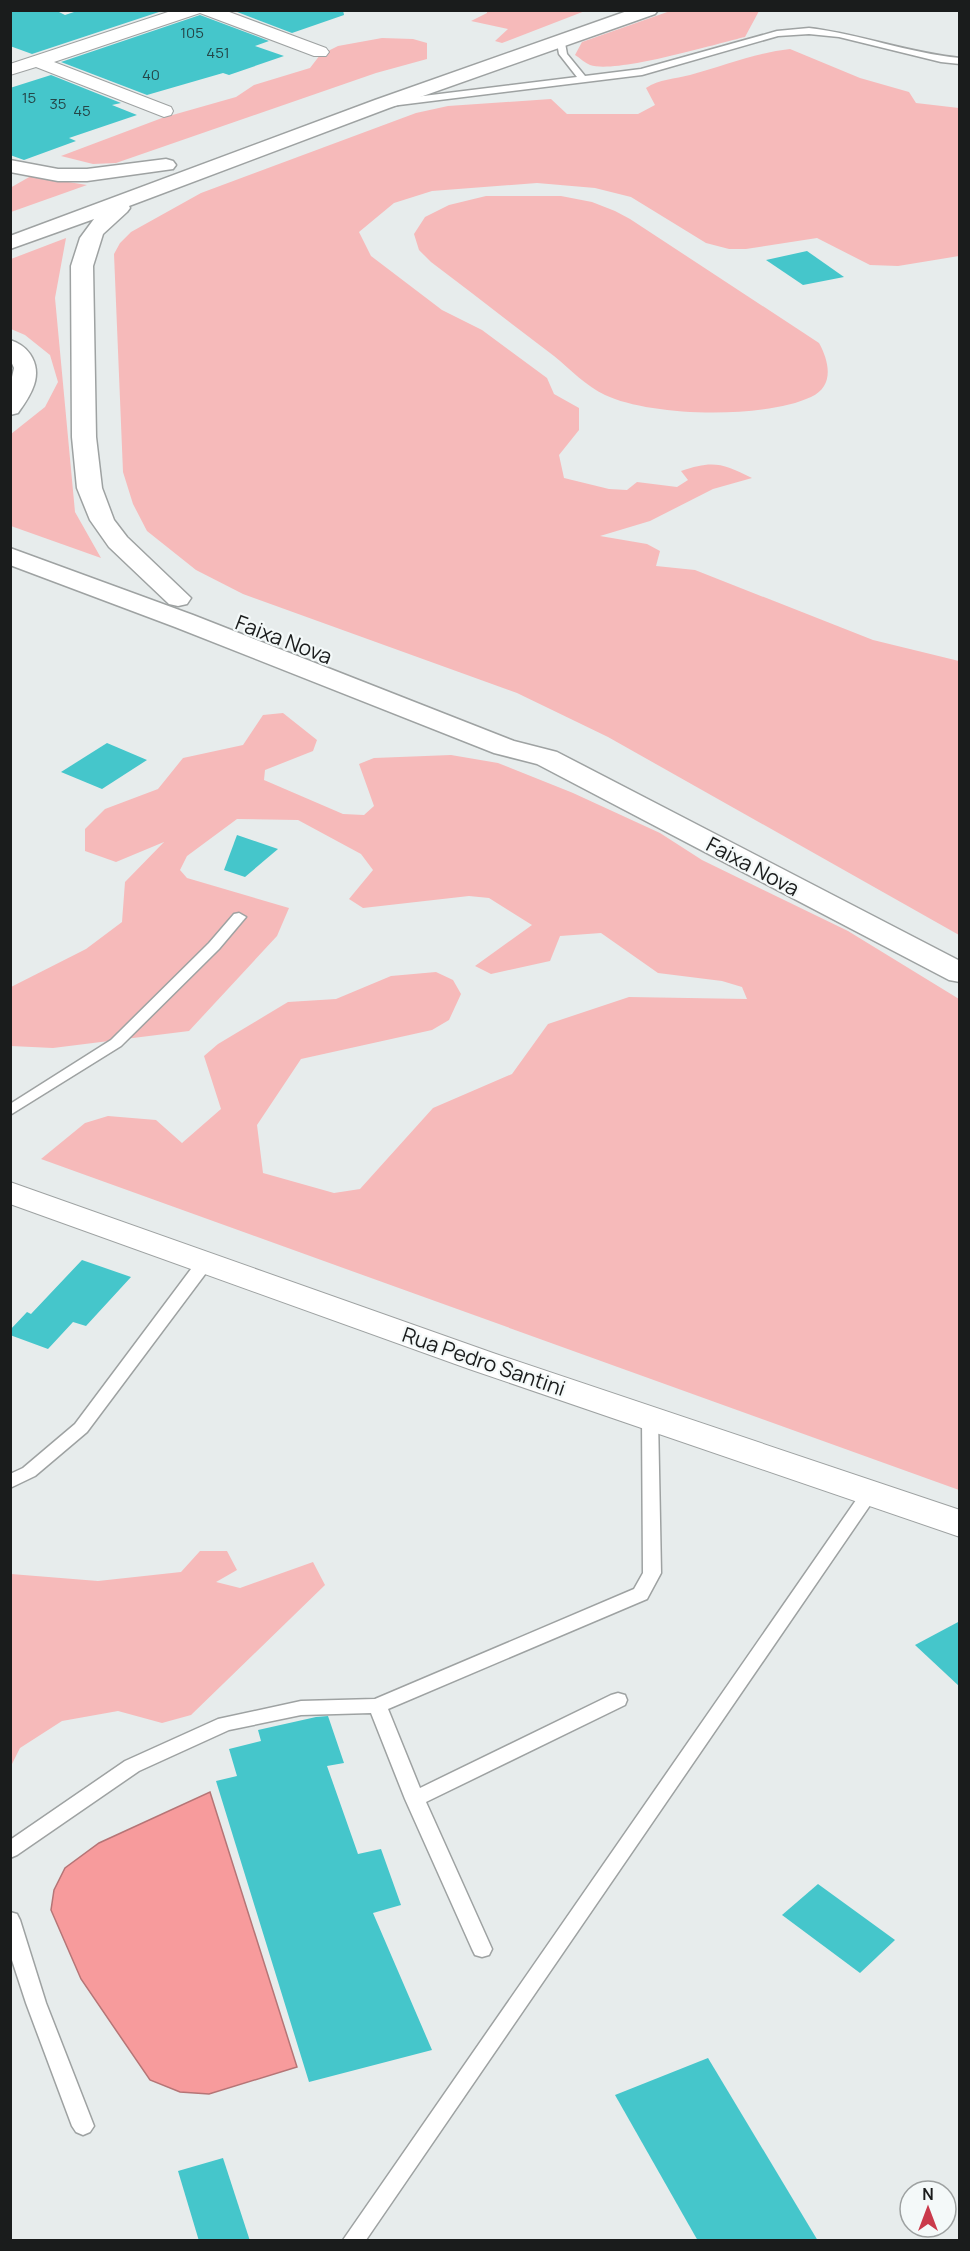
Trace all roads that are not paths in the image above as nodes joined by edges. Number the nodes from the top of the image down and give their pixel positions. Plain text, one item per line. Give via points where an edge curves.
1 (193, 10) edge
2 (206, 10) edge
3 (593, 10) edge
4 (650, 10) edge
5 (561, 43) junction
6 (320, 52) dead end
7 (941, 59) junction
8 (36, 61) junction
9 (960, 61) edge
10 (10, 69) edge
11 (960, 70) edge
12 (582, 78) junction
13 (382, 104) junction
14 (164, 111) dead end
15 (166, 165) junction
16 (10, 166) edge
17 (136, 196) junction
18 (20, 218) dead end
19 (10, 243) edge
20 (10, 347) edge
21 (10, 408) edge
22 (10, 539) edge
23 (10, 556) edge
24 (10, 561) edge
25 (46, 569) junction
26 (178, 598) junction
27 (547, 758) junction
28 (239, 917) dead end
29 (960, 973) edge
30 (10, 1111) edge
31 (10, 1192) edge
32 (206, 1261) junction
33 (650, 1417) junction
34 (10, 1482) edge
35 (869, 1494) junction
36 (960, 1524) edge
37 (618, 1700) dead end
38 (377, 1707) junction
39 (415, 1799) junction
40 (10, 1850) edge
41 (10, 1920) edge
42 (482, 1949) dead end
43 (82, 2126) dead end
44 (354, 2241) edge

1 - 8 street
2 - 6 street
3 - 15 highway
4 - 5 highway
5 - 12 lane via 562,54
5 - 13 highway
7 - 9 lane
7 - 11 lane
7 - 12 lane via 839,33 809,31 777,34 642,72
8 - 10 street
8 - 14 street
12 - 13 lane
13 - 17 highway
15 - 16 highway via 87,175 58,175
15 - 18 highway
17 - 19 highway
17 - 26 highway via 96,227 82,266 85,459 90,491 112,535 140,566
20 - 21 highway via 24,362 27,374
22 - 26 highway, Faixa Nova
23 - 25 highway, Faixa Nova
24 - 25 highway
25 - 27 highway, Faixa Nova via 504,747
26 - 27 highway, Faixa Nova via 521,731
27 - 29 highway, Faixa Nova
28 - 30 lane via 116,1043
31 - 32 street, Rua Pedro Santini
32 - 33 street, Rua Pedro Santini via 481,1361
32 - 34 lane via 81,1428 29,1472
33 - 35 street, Rua Pedro Santini
33 - 38 lane via 652,1573 641,1594
35 - 36 street, Rua Pedro Santini
35 - 44 lane
37 - 39 lane
38 - 39 lane
38 - 40 lane via 301,1708 225,1724 132,1766
39 - 42 lane
41 - 43 lane

